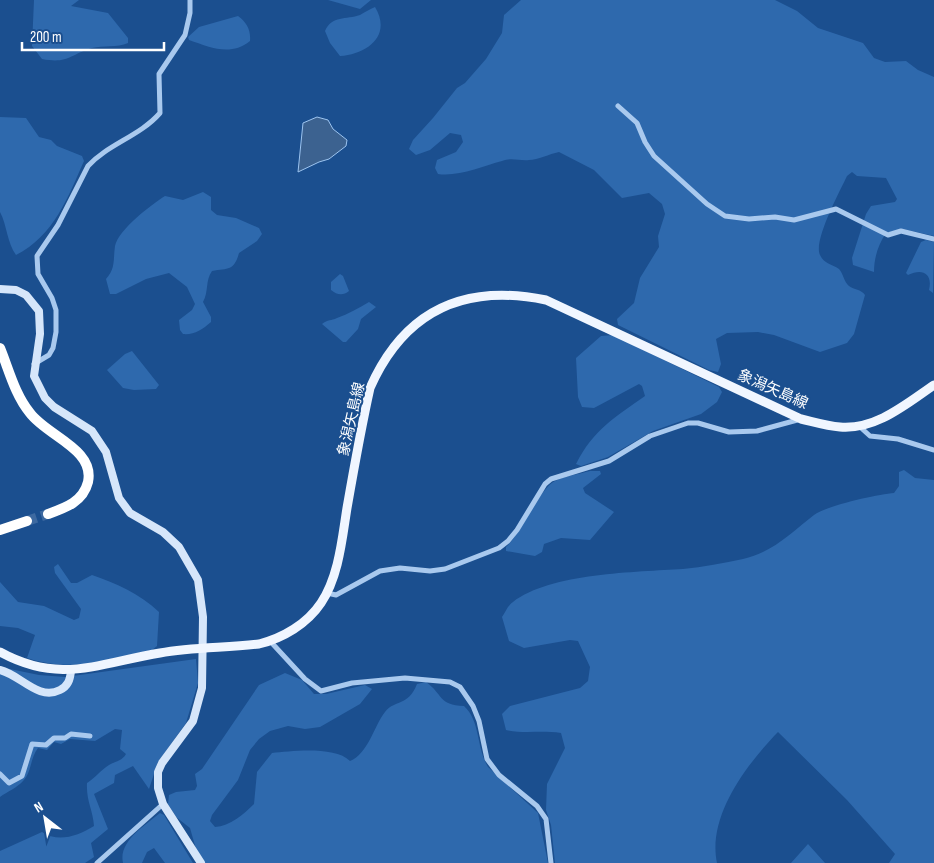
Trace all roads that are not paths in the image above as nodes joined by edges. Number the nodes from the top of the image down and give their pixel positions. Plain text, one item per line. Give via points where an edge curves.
1 (190, 0) edge
2 (618, 106) dead end
3 (934, 239) edge
4 (0, 289) edge
5 (0, 348) edge
6 (34, 365) junction
7 (934, 384) edge
8 (801, 418) junction
9 (859, 426) junction
10 (934, 450) edge
11 (48, 514) tunnel mouth
12 (26, 522) tunnel mouth
13 (0, 530) edge
14 (327, 594) junction
15 (270, 641) junction
16 (202, 648) junction
17 (0, 652) edge
18 (0, 670) edge
19 (71, 671) junction
20 (90, 736) dead end
21 (0, 774) edge
22 (163, 804) junction
23 (97, 863) edge
24 (201, 863) edge
25 (552, 863) edge

1 - 6 street via 185,36 159,74 160,113 142,130 94,159 37,256 38,274 56,310 56,332 53,348
2 - 3 street via 637,123 654,156 725,216 794,220 836,209 888,235 901,231
4 - 6 street via 16,290 26,295 39,310 40,334
5 - 11 highway via 29,412 45,430 77,450 86,463 88,479 83,493 72,504
6 - 16 street via 34,376 45,398 99,440 106,452 119,498 136,517 163,532 189,562 198,580 202,599
7 - 9 main road, 象潟矢島線 via 894,412
8 - 9 main road, 象潟矢島線 via 839,427
8 - 14 street via 757,431 729,432 698,423 650,436 609,461 545,484 517,530 499,548 444,569 380,571 336,594
8 - 14 main road, 象潟矢島線 via 546,300 495,294 461,300 437,310 413,326 390,349 379,367 370,388 337,562
9 - 10 street via 870,436 898,439
12 - 13 highway
14 - 15 main road, 象潟矢島線 via 313,614 301,624
15 - 16 main road, 象潟矢島線
15 - 25 street via 305,679 321,690 352,683 406,678 450,682 460,687 479,720 487,759 498,775 537,806 546,819
16 - 19 main road, 象潟矢島線
16 - 22 street via 202,688 193,721 158,772
17 - 19 main road, 象潟矢島線 via 29,665
18 - 19 street via 9,672 44,694 65,687
20 - 21 street via 71,734 65,738 54,738 46,745 35,743 22,776 9,783
22 - 23 street
22 - 24 street

